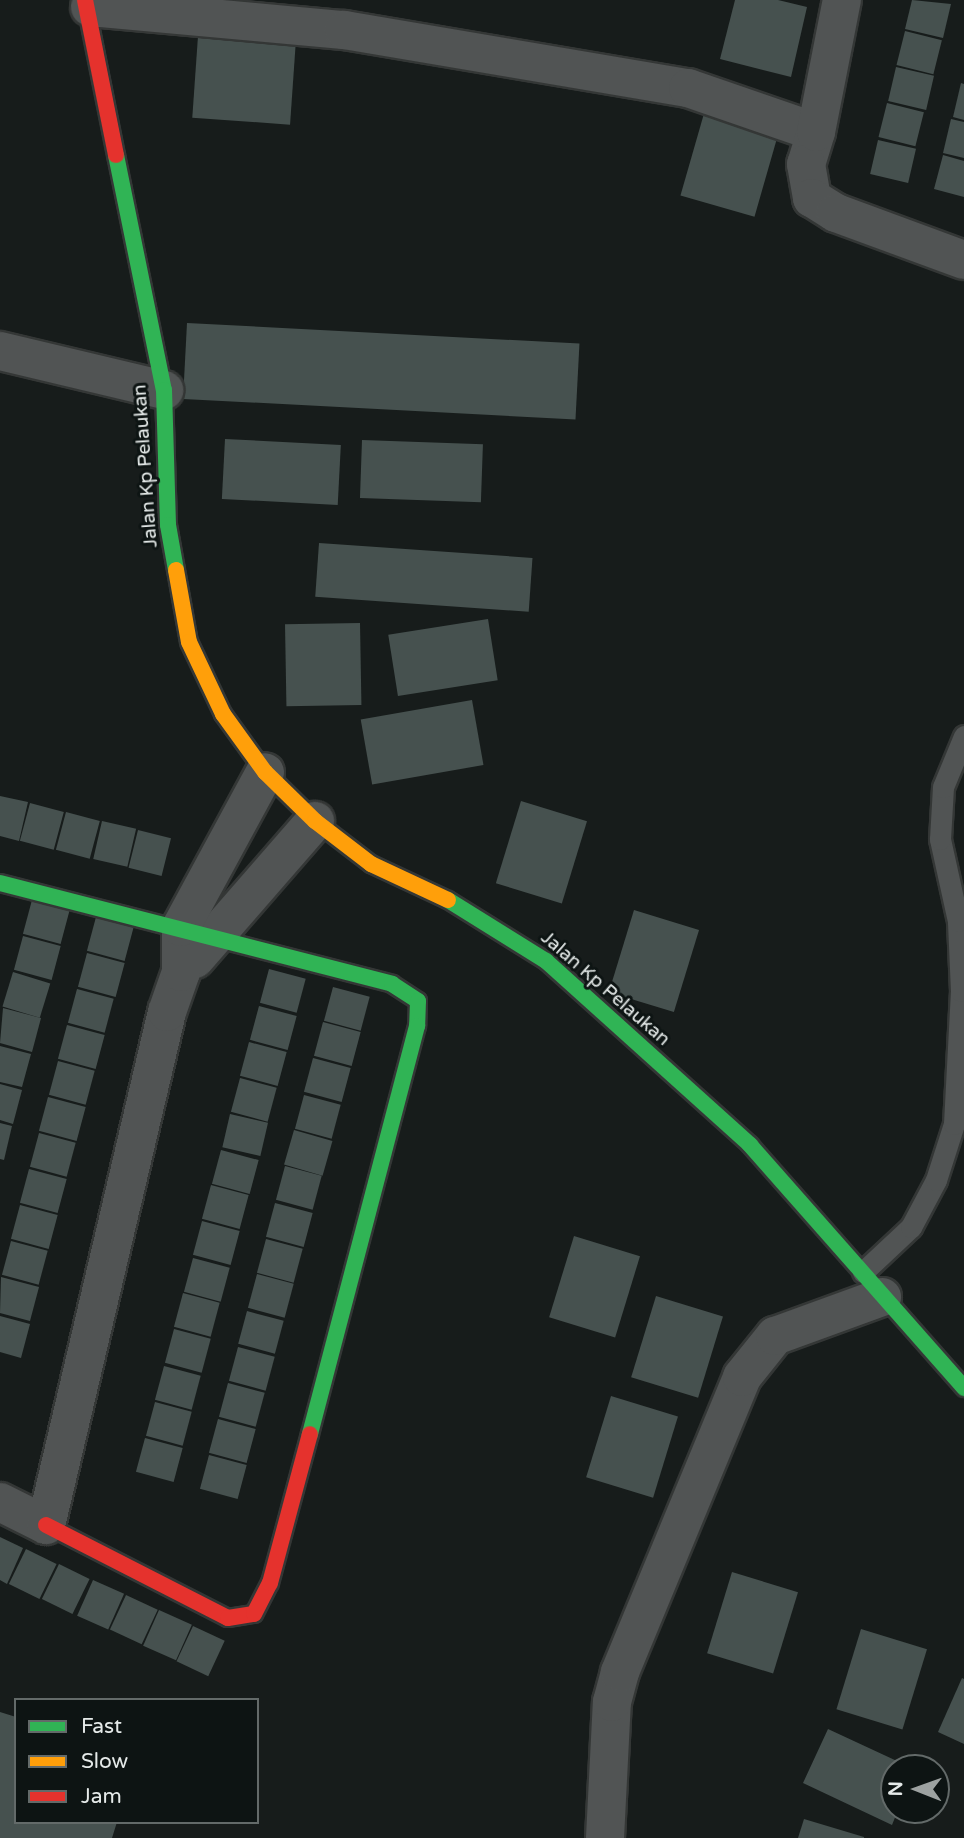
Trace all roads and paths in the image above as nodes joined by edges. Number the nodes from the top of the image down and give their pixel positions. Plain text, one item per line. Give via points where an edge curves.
1 (842, 0) edge
2 (88, 4) edge
3 (816, 131) junction
4 (964, 260) edge
5 (0, 351) edge
6 (164, 390) junction
7 (964, 736) edge
8 (265, 772) junction
9 (315, 821) junction
10 (0, 883) edge
11 (197, 933) junction
12 (873, 1284) junction
13 (964, 1388) edge
14 (0, 1502) edge
15 (46, 1525) junction
16 (605, 1838) edge

1 - 3 street
2 - 3 street via 344,30 688,88
2 - 6 street, Jalan Kp Pelaukan
3 - 4 street via 806,164 812,198 836,213
5 - 6 street
6 - 8 street, Jalan Kp Pelaukan via 168,524 189,642 223,714
7 - 12 lane via 943,788 940,839 958,921 961,991 954,1124 936,1180
8 - 9 street, Jalan Kp Pelaukan
8 - 11 street
9 - 11 street
9 - 12 street, Jalan Kp Pelaukan via 371,864 464,907 546,961 750,1145
10 - 11 street
11 - 15 street via 167,1012
11 - 15 street via 393,984 418,1001 416,1026 270,1583 254,1614 228,1618
12 - 13 street, Jalan Kp Pelaukan
12 - 16 street via 775,1336 743,1377 620,1672 612,1702
14 - 15 street

